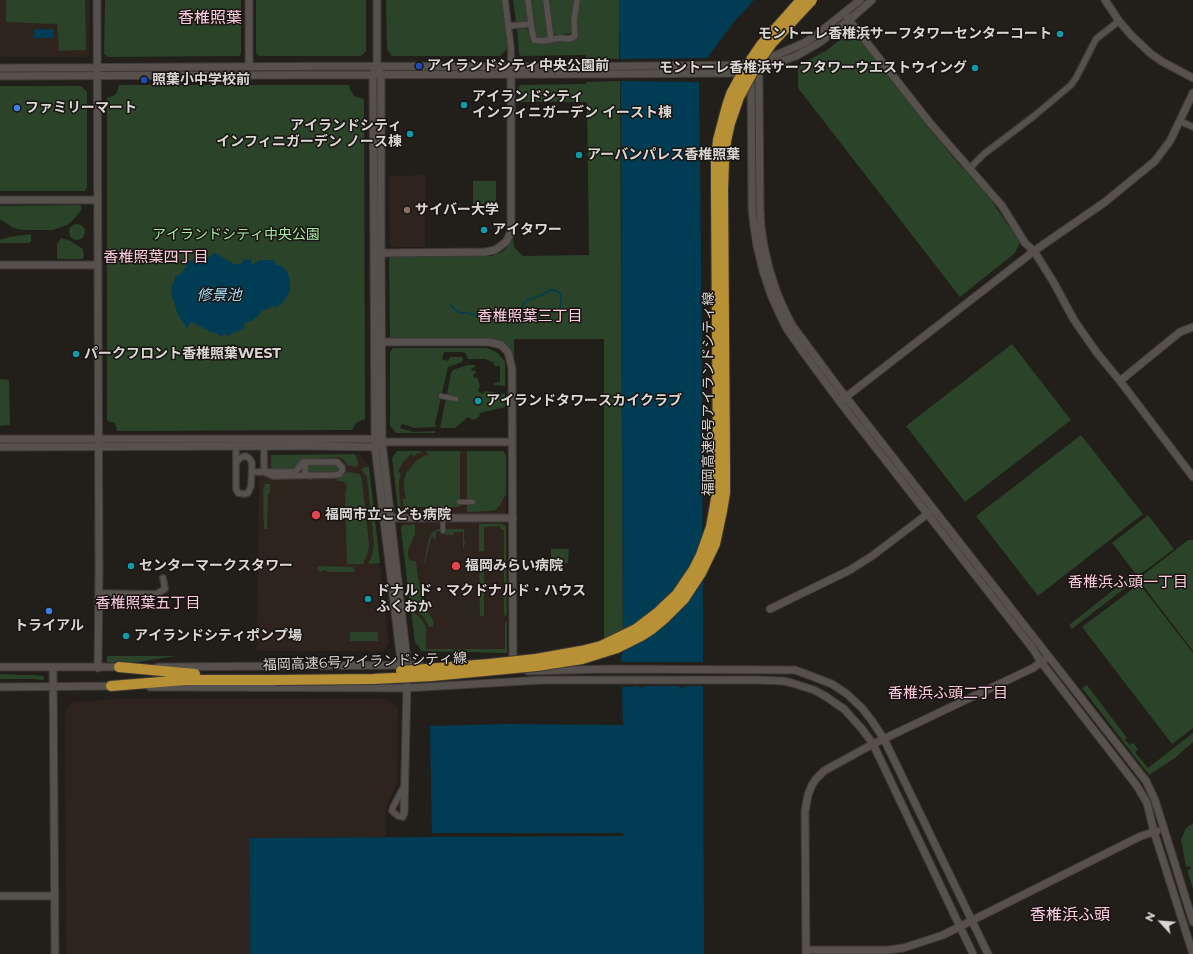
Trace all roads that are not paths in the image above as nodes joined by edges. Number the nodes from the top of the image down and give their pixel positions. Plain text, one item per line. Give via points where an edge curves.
1 (97, 0) edge
2 (248, 0) edge
3 (377, 0) edge
4 (505, 0) edge
5 (528, 0) edge
6 (546, 0) edge
7 (577, 0) edge
8 (801, 0) edge
9 (812, 0) edge
10 (860, 0) edge
11 (872, 0) edge
12 (1105, 0) edge
13 (844, 14) junction
14 (849, 20) junction
15 (1118, 21) junction
16 (531, 24) junction
17 (508, 26) junction
18 (551, 40) junction
19 (249, 66) junction
20 (377, 66) junction
21 (96, 67) junction
22 (755, 67) junction
23 (0, 68) edge
24 (736, 69) junction
25 (511, 71) junction
26 (377, 74) junction
27 (96, 75) junction
28 (0, 76) edge
29 (1193, 78) edge
30 (1193, 93) edge
31 (1180, 121) junction
32 (1193, 127) edge
33 (969, 169) junction
34 (0, 200) edge
35 (98, 200) junction
36 (1034, 251) junction
37 (380, 253) junction
38 (0, 265) edge
39 (98, 265) junction
40 (1193, 327) edge
41 (381, 342) junction
42 (1120, 381) junction
43 (440, 396) dead end
44 (456, 399) dead end
45 (843, 399) junction
46 (0, 439) edge
47 (98, 442) junction
48 (264, 442) junction
49 (382, 442) junction
50 (512, 442) junction
51 (374, 443) junction
52 (0, 447) edge
53 (236, 447) junction
54 (306, 462) junction
55 (236, 463) junction
56 (252, 472) junction
57 (264, 472) junction
58 (310, 476) junction
59 (1193, 477) edge
60 (459, 502) dead end
61 (473, 502) dead end
62 (442, 508) dead end
63 (934, 509) junction
64 (927, 514) junction
65 (391, 518) junction
66 (512, 518) junction
67 (443, 532) dead end
68 (99, 593) junction
69 (156, 594) dead end
70 (770, 609) dead end
71 (1048, 656) junction
72 (1041, 662) junction
73 (405, 665) junction
74 (0, 667) edge
75 (53, 667) junction
76 (98, 668) junction
77 (119, 668) junction
78 (513, 670) junction
79 (275, 676) junction
80 (185, 677) junction
81 (111, 686) junction
82 (0, 687) edge
83 (54, 687) junction
84 (407, 688) junction
85 (884, 739) junction
86 (872, 744) junction
87 (404, 785) junction
88 (404, 813) joint
89 (1163, 828) junction
90 (1154, 832) junction
91 (0, 896) edge
92 (55, 896) junction
93 (972, 920) junction
94 (1193, 922) edge
95 (960, 926) junction
96 (806, 952) edge
97 (888, 952) edge
98 (55, 954) edge
99 (973, 954) edge
100 (988, 954) edge
101 (1193, 954) edge

1 - 21 street
2 - 19 street
3 - 20 street
4 - 17 street
5 - 16 street
6 - 18 street
7 - 18 street via 575,36
8 - 79 highway, 福岡高速6号アイランドシティ線, bridge via 749,61 731,94 722,120 717,154 716,190 717,493 711,527 701,555 677,594 658,613 636,629 600,646 582,651 438,669
9 - 79 highway, 福岡高速6号アイランドシティ線, bridge via 759,61 738,97 730,123 723,189 724,493 714,544 701,573 684,599 664,620 641,636 617,648 582,659 432,676 373,679
10 - 13 street
11 - 14 street
12 - 15 street
13 - 14 street
13 - 22 street via 804,43
14 - 22 street via 819,43 796,56
14 - 33 street
15 - 29 street via 1160,61
15 - 33 street via 1096,39 1071,85 984,154
16 - 17 street
16 - 18 street via 534,40
17 - 25 street
19 - 20 street
19 - 21 street
20 - 25 street
20 - 26 street
21 - 23 street
21 - 27 street
22 - 24 street
22 - 45 street via 752,209 763,270 770,295 787,329
24 - 25 street via 606,74
24 - 25 street via 606,66
25 - 26 street
25 - 37 street via 511,229 506,242 494,250 485,252
26 - 27 street
26 - 37 street
26 - 51 street
27 - 28 street
27 - 35 street
30 - 31 street
31 - 32 street
31 - 36 street via 1170,141 1155,160 1105,202
33 - 36 street via 1002,206 1025,243
34 - 35 street
35 - 39 street
36 - 42 street via 1074,320
36 - 45 street
37 - 41 street
38 - 39 street
39 - 47 street
40 - 42 street via 1180,332
41 - 49 street
41 - 50 street via 489,342 504,347 512,368
42 - 59 street
43 - 44 street
45 - 63 street
45 - 64 street
46 - 47 street
47 - 48 street
47 - 52 street
47 - 53 street
47 - 68 street
48 - 51 street
48 - 53 street
48 - 57 street
49 - 50 street
49 - 51 street
49 - 65 street
50 - 66 street
51 - 73 street
53 - 55 street
54 - 57 street via 303,462 295,472
54 - 58 street via 306,474
54 - 58 street via 338,462 342,467 340,474
55 - 56 street via 246,456 252,464
55 - 56 street via 238,493 244,494 250,490
56 - 57 street
57 - 58 street via 273,476
60 - 61 street
62 - 67 street
63 - 64 street
63 - 71 street
64 - 70 street via 850,570
64 - 72 street
65 - 66 street
65 - 73 street
66 - 78 street
68 - 69 street
68 - 76 street
71 - 72 street
71 - 89 street via 1146,781 1155,800
72 - 85 street
72 - 90 street via 1137,786 1147,803
73 - 77 street
73 - 78 street
73 - 84 street
74 - 75 street
75 - 76 street
75 - 83 street
76 - 77 street
77 - 80 highway
78 - 85 street via 795,670 832,684 847,694 860,705
79 - 80 highway, 福岡高速6号アイランドシティ線
80 - 81 highway
81 - 83 street
81 - 84 street
82 - 83 street
83 - 92 street
84 - 86 street via 559,680 792,682 826,696 844,709
84 - 87 street
85 - 86 street
85 - 93 street
86 - 95 street
86 - 96 street via 824,771 812,785 808,795 805,811
87 - 88 street
87 - 88 street via 392,811 403,817
89 - 90 street
89 - 94 street
90 - 93 street via 1141,836
90 - 101 street
91 - 92 street
92 - 98 street
93 - 95 street
93 - 100 street
95 - 97 street via 943,935
95 - 99 street
96 - 97 street

